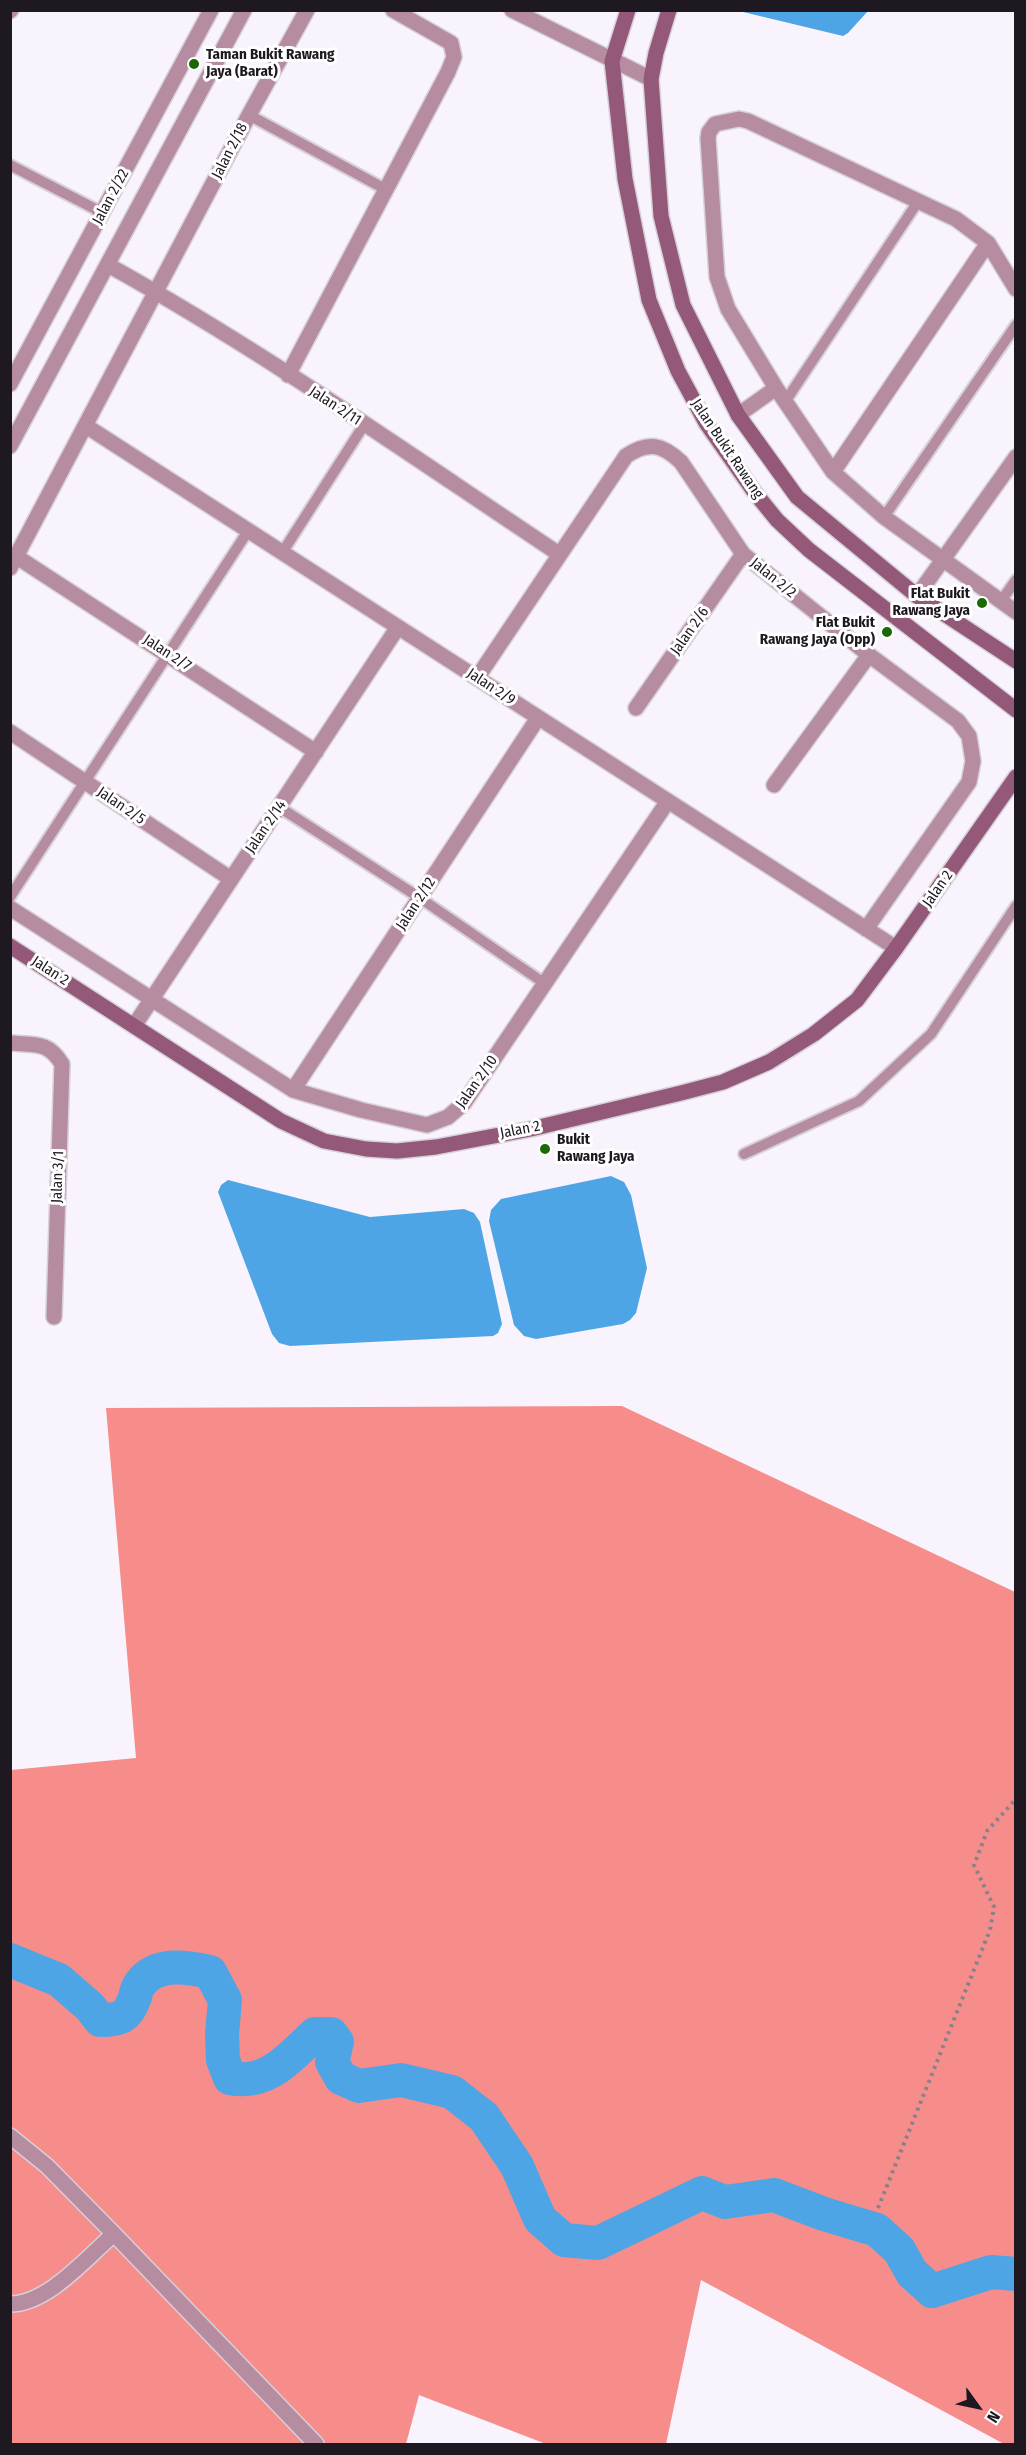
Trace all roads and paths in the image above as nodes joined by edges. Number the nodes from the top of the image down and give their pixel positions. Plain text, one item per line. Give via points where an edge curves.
1 (211, 10) edge
2 (244, 10) edge
3 (307, 10) edge
4 (393, 10) edge
5 (512, 10) edge
6 (628, 10) edge
7 (669, 10) edge
8 (612, 61) junction
9 (651, 79) junction
10 (249, 115) junction
11 (10, 165) edge
12 (385, 189) junction
13 (919, 200) junction
14 (103, 213) junction
15 (988, 243) junction
16 (108, 265) junction
17 (1016, 289) edge
18 (157, 292) junction
19 (1016, 325) edge
20 (288, 375) junction
21 (10, 384) edge
22 (776, 388) junction
23 (785, 402) junction
24 (738, 415) junction
25 (364, 425) junction
26 (86, 426) junction
27 (10, 446) edge
28 (1016, 457) edge
29 (833, 472) junction
30 (884, 517) junction
31 (248, 531) junction
32 (282, 553) junction
33 (559, 554) junction
34 (743, 554) junction
35 (944, 560) junction
36 (14, 562) edge
37 (1016, 580) edge
38 (917, 596) junction
39 (1001, 601) junction
40 (1016, 612) edge
41 (398, 627) junction
42 (167, 654) junction
43 (869, 655) junction
44 (1016, 661) edge
45 (477, 678) junction
46 (636, 708) dead end
47 (1016, 710) edge
48 (538, 718) junction
49 (10, 732) edge
50 (316, 752) junction
51 (1016, 777) edge
52 (85, 782) junction
53 (774, 785) dead end
54 (668, 801) junction
55 (279, 807) junction
56 (231, 879) junction
57 (10, 897) edge
58 (420, 898) junction
59 (1016, 906) edge
60 (10, 908) edge
61 (866, 929) junction
62 (10, 946) edge
63 (896, 948) junction
64 (544, 983) junction
65 (152, 998) junction
66 (134, 1026) junction
67 (10, 1043) edge
68 (293, 1090) junction
69 (744, 1154) dead end
70 (54, 1317) dead end
71 (1016, 1799) edge
72 (10, 2136) edge
73 (878, 2208) dead end
74 (114, 2234) junction
75 (10, 2304) edge
76 (316, 2445) edge

1 - 14 street, Jalan 2/22
2 - 16 street
3 - 10 street, Jalan 2/18
4 - 12 street via 452,44 454,57
5 - 8 street
6 - 8 street, Jalan Bukit Rawang
7 - 9 street, Jalan Bukit Rawang
8 - 9 street
8 - 47 street, Jalan Bukit Rawang via 625,178 649,300 678,371 706,423 755,493 809,550
9 - 24 street, Jalan Bukit Rawang via 661,216 683,305
10 - 12 lane
10 - 18 street, Jalan 2/18
11 - 14 lane
12 - 20 street
13 - 15 street via 956,219
13 - 22 street via 748,121 720,122 711,128 708,138 717,277 728,309
13 - 23 lane
14 - 21 street, Jalan 2/22
15 - 17 street
15 - 29 street
16 - 18 street, Jalan 2/11
16 - 27 street
18 - 20 street, Jalan 2/11
18 - 26 street, Jalan 2/18
19 - 30 lane
20 - 25 street, Jalan 2/11
22 - 23 street
22 - 24 street
23 - 29 street
24 - 38 street, Jalan Bukit Rawang via 796,497
25 - 32 lane
25 - 33 street, Jalan 2/11
26 - 31 street, Jalan 2/9
26 - 36 street, Jalan 2/18
28 - 35 street
29 - 30 street
30 - 35 street
31 - 32 street, Jalan 2/9
31 - 42 lane
32 - 41 street, Jalan 2/9
33 - 34 street, Jalan 2/2 via 626,456 639,447 654,446 670,451 681,462
33 - 45 street, Jalan 2/2
34 - 43 street, Jalan 2/2
34 - 46 street, Jalan 2/6
35 - 38 street
35 - 39 street
36 - 42 street, Jalan 2/7
37 - 39 lane
38 - 44 street, Jalan Bukit Rawang
39 - 40 street
41 - 45 street, Jalan 2/9
41 - 50 street, Jalan 2/14
42 - 50 street, Jalan 2/7
42 - 52 lane
43 - 53 street
43 - 61 street, Jalan 2/2 via 958,721 969,736 973,761 969,782
45 - 48 street, Jalan 2/9
48 - 54 street, Jalan 2/9
48 - 58 street, Jalan 2/12
49 - 52 street, Jalan 2/5
50 - 55 street, Jalan 2/14
51 - 63 street, Jalan 2
52 - 56 street, Jalan 2/5
52 - 57 lane
54 - 61 street, Jalan 2/9
54 - 64 street, Jalan 2/10
55 - 56 street, Jalan 2/14
55 - 58 lane
56 - 65 street, Jalan 2/14
58 - 64 lane
58 - 68 street, Jalan 2/12
59 - 69 lane via 931,1034 859,1101
60 - 65 street, Jalan 2/10
61 - 63 street, Jalan 2/9
62 - 66 street, Jalan 2
63 - 66 street, Jalan 2 via 857,1000 814,1034 769,1062 723,1082 531,1129 397,1151 324,1141 281,1121
64 - 68 street, Jalan 2/10 via 464,1102 438,1123 412,1122
65 - 66 street, Jalan 2/14
65 - 68 street, Jalan 2/10
67 - 70 street, Jalan 3/1 via 43,1045 62,1064
71 - 73 path via 987,1831 974,1865 994,1908 990,1930
72 - 74 street via 47,2166
74 - 75 street via 39,2297
74 - 76 street

